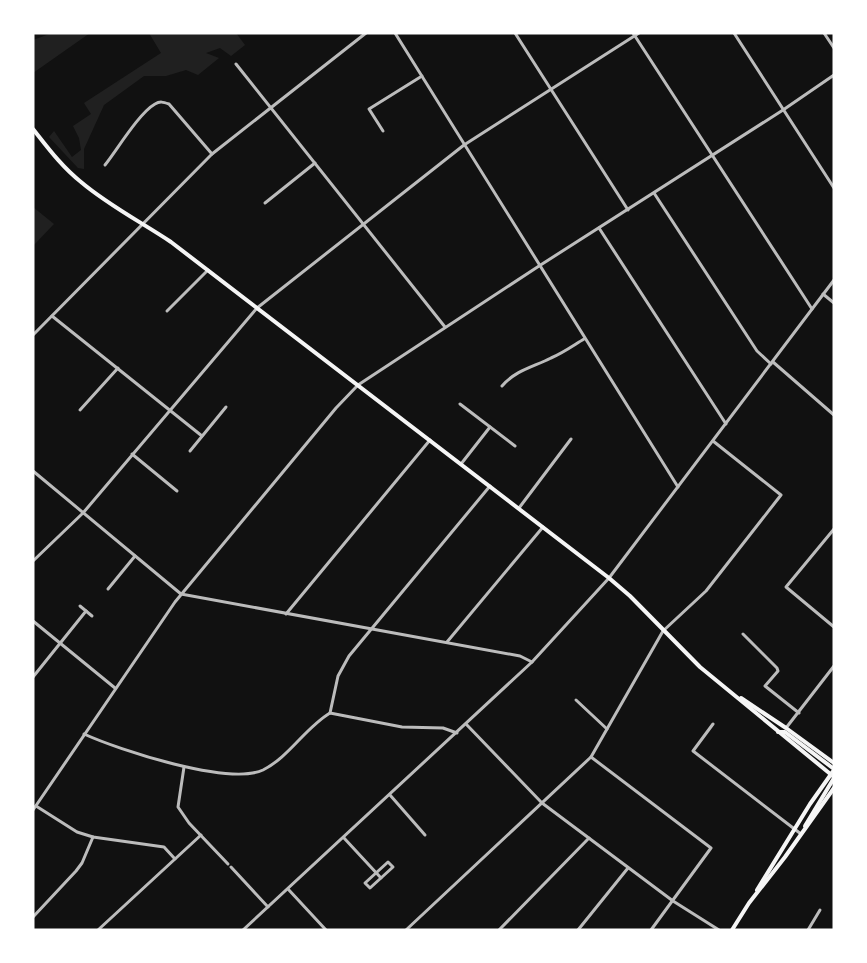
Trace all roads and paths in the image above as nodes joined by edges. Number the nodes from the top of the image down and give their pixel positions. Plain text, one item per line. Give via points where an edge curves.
1 (366, 33) edge
2 (395, 33) edge
3 (515, 33) edge
4 (639, 33) edge
5 (734, 33) edge
6 (824, 33) edge
7 (634, 34) edge
8 (834, 48) edge
9 (236, 64) dead end
10 (834, 75) edge
11 (422, 76) junction
12 (551, 90) junction
13 (271, 108) junction
14 (783, 110) junction
15 (33, 129) edge
16 (383, 131) dead end
17 (464, 145) junction
18 (212, 154) junction
19 (712, 155) junction
20 (315, 163) junction
21 (105, 165) dead end
22 (834, 188) edge
23 (654, 193) junction
24 (265, 203) dead end
25 (628, 210) junction
26 (143, 224) junction
27 (364, 225) junction
28 (599, 228) junction
29 (539, 266) junction
30 (208, 270) junction
31 (834, 280) edge
32 (823, 294) junction
33 (834, 303) edge
34 (257, 308) junction
35 (812, 309) junction
36 (167, 311) dead end
37 (52, 316) junction
38 (445, 327) junction
39 (33, 335) edge
40 (584, 339) junction
41 (772, 363) junction
42 (118, 368) junction
43 (358, 385) junction
44 (502, 386) dead end
45 (460, 404) dead end
46 (226, 407) dead end
47 (80, 410) dead end
48 (169, 410) junction
49 (834, 415) edge
50 (726, 424) junction
51 (490, 427) junction
52 (202, 436) junction
53 (571, 439) dead end
54 (430, 440) junction
55 (713, 441) junction
56 (515, 446) dead end
57 (190, 451) dead end
58 (132, 454) junction
59 (461, 464) junction
60 (33, 471) edge
61 (490, 486) junction
62 (678, 487) junction
63 (177, 491) dead end
64 (519, 508) junction
65 (83, 513) junction
66 (543, 527) junction
67 (834, 529) edge
68 (135, 556) junction
69 (33, 561) edge
70 (609, 578) junction
71 (108, 589) dead end
72 (181, 594) junction
73 (80, 606) dead end
74 (86, 611) junction
75 (286, 614) junction
76 (92, 616) dead end
77 (33, 621) edge
78 (834, 627) edge
79 (371, 629) junction
80 (663, 631) junction
81 (743, 634) dead end
82 (447, 642) junction
83 (60, 643) junction
84 (532, 662) junction
85 (834, 666) edge
86 (33, 677) edge
87 (115, 688) junction
88 (730, 691) junction
89 (576, 700) dead end
90 (799, 712) junction
91 (330, 713) junction
92 (466, 724) junction
93 (713, 724) dead end
94 (786, 728) junction
95 (607, 729) junction
96 (457, 733) junction
97 (84, 734) junction
98 (591, 757) junction
99 (834, 763) edge
100 (184, 766) junction
101 (833, 774) edge
102 (834, 788) edge
103 (390, 795) junction
104 (542, 803) junction
105 (36, 806) junction
106 (33, 810) edge
107 (794, 829) junction
108 (803, 832) junction
109 (201, 835) junction
110 (425, 835) dead end
111 (93, 837) junction
112 (344, 838) junction
113 (589, 838) junction
114 (175, 859) junction
115 (628, 868) junction
116 (376, 873) junction
117 (381, 878) junction
118 (288, 889) junction
119 (673, 901) junction
120 (749, 903) junction
121 (268, 907) junction
122 (820, 910) dead end
123 (33, 916) edge
124 (98, 930) edge
125 (243, 930) edge
126 (326, 930) edge
127 (406, 930) edge
128 (499, 930) edge
129 (578, 930) edge
130 (651, 930) edge
131 (719, 930) edge
132 (732, 930) edge
133 (808, 930) edge

1 - 13 street
2 - 11 street
3 - 12 street
4 - 7 street
5 - 14 street
6 - 8 street
7 - 12 street
7 - 19 street
9 - 13 street
10 - 14 street
11 - 16 street via 369,109
11 - 17 street
12 - 17 street
12 - 25 street
13 - 18 street
13 - 20 street
14 - 19 street
14 - 22 street
15 - 26 main road via 79,181
17 - 27 street
17 - 29 street
18 - 21 street via 168,104 156,102
18 - 26 street
19 - 23 street
19 - 35 street
20 - 24 street
20 - 27 street
23 - 25 street
23 - 41 street via 757,351
25 - 28 street
26 - 30 main road
26 - 37 street
27 - 34 street
27 - 38 street
28 - 29 street
28 - 50 street
29 - 38 street
29 - 40 street
30 - 34 main road
30 - 36 street
31 - 32 street
32 - 33 street
32 - 35 street
34 - 43 main road
34 - 48 street
35 - 41 street
37 - 39 street
37 - 42 street
38 - 43 street
40 - 44 street via 552,358 520,370
40 - 62 street
41 - 49 street
41 - 50 street
42 - 47 street
42 - 48 street
43 - 54 main road
43 - 72 street
45 - 51 street
46 - 52 street
48 - 52 street
48 - 58 street
50 - 55 street
51 - 56 street
51 - 59 street
52 - 57 street
53 - 64 street
54 - 59 main road
54 - 75 street
55 - 62 street
55 - 80 street via 782,495 706,591
58 - 63 street
58 - 65 street
59 - 61 main road
60 - 65 street
61 - 64 main road
61 - 79 street
62 - 70 street
64 - 66 main road
65 - 68 street
65 - 69 street
66 - 70 main road
66 - 82 street
67 - 78 street via 786,587
68 - 71 street
68 - 72 street
70 - 80 main road
70 - 84 street
72 - 75 street
72 - 87 street
73 - 74 street
74 - 76 street
74 - 83 street
75 - 79 street
77 - 83 street
79 - 82 street
79 - 91 street via 342,666
80 - 88 main road
80 - 95 street
81 - 90 street via 777,668 765,686
82 - 84 street via 520,656
83 - 86 street
83 - 87 street
84 - 92 street
85 - 90 street
87 - 97 street
88 - 94 main road
88 - 101 main road
89 - 95 street
90 - 94 street
91 - 96 street
91 - 100 street via 258,772 241,774
92 - 96 street
92 - 104 street
93 - 107 street via 693,752
94 - 99 main road
95 - 98 street
96 - 103 street
97 - 100 street via 145,757
97 - 105 street
98 - 104 street
98 - 119 street via 711,848
100 - 109 street via 178,807
101 - 107 main road
101 - 108 main road
102 - 108 main road
103 - 110 street
103 - 112 street
104 - 113 street
104 - 127 street
105 - 106 street
105 - 111 street via 62,824
107 - 108 street
107 - 120 main road
108 - 120 main road
109 - 114 street
109 - 121 street
111 - 114 street via 164,847
111 - 123 street via 76,871
112 - 116 street
112 - 118 street
113 - 115 street
113 - 128 street
114 - 124 street
115 - 119 street
115 - 129 street
116 - 117 street
116 - 117 street via 365,883 370,888
116 - 117 street via 388,862 393,867
118 - 121 street
118 - 126 street
119 - 130 street
119 - 131 street
120 - 132 main road
121 - 125 street
122 - 133 street

